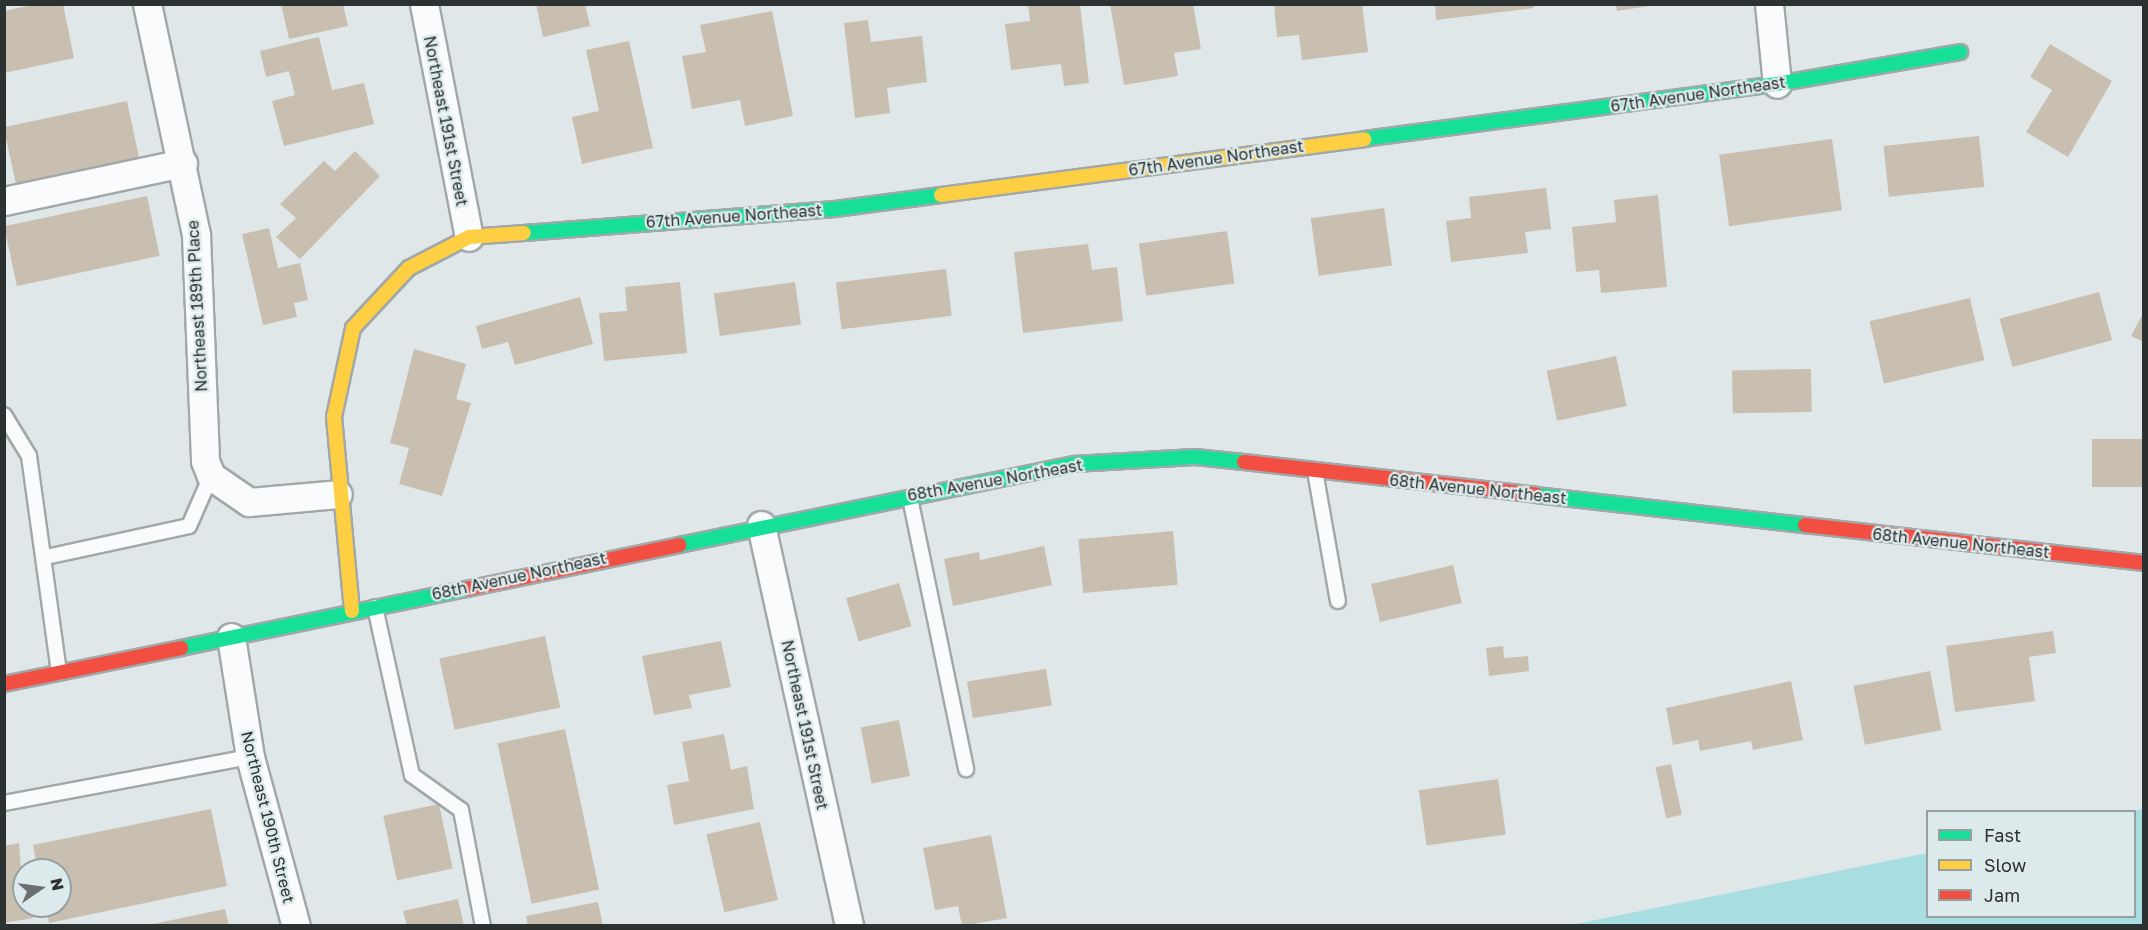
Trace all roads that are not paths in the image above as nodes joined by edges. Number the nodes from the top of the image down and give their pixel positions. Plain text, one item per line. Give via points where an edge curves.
1 (147, 4) edge
2 (424, 4) edge
3 (1769, 4) edge
4 (1960, 52) dead end
5 (1777, 84) junction
6 (183, 163) junction
7 (4, 201) edge
8 (469, 237) junction
9 (4, 416) edge
10 (1315, 471) junction
11 (211, 476) junction
12 (338, 494) junction
13 (909, 496) junction
14 (761, 525) junction
15 (46, 556) junction
16 (2144, 563) edge
17 (1338, 601) dead end
18 (375, 607) junction
19 (352, 611) junction
20 (231, 637) junction
21 (59, 673) junction
22 (4, 684) edge
23 (250, 756) junction
24 (966, 769) dead end
25 (4, 804) edge
26 (296, 926) edge
27 (483, 926) edge
28 (849, 926) edge

1 - 6 street, Northeast 189th Place
2 - 8 street, Northeast 191st Street
3 - 5 street
4 - 5 street, 67th Avenue Northeast
5 - 8 street, 67th Avenue Northeast via 835,209
6 - 7 street
6 - 11 street, Northeast 189th Place via 196,236 203,445
8 - 12 street via 409,268 353,328 338,379 334,417
9 - 15 lane via 28,456
10 - 13 street, 68th Avenue Northeast via 1195,458 1074,464
10 - 16 street, 68th Avenue Northeast
10 - 17 lane
11 - 12 street via 249,502
11 - 15 lane via 189,526
12 - 19 street
13 - 14 street, 68th Avenue Northeast
13 - 24 lane
14 - 18 street, 68th Avenue Northeast
14 - 28 street, Northeast 191st Street
15 - 21 lane
18 - 19 street, 68th Avenue Northeast
18 - 27 lane via 412,775 461,810
19 - 20 street, 68th Avenue Northeast
20 - 21 street, 68th Avenue Northeast
20 - 23 street, Northeast 190th Street
21 - 22 street, 68th Avenue Northeast
23 - 25 lane
23 - 26 street, Northeast 190th Street

